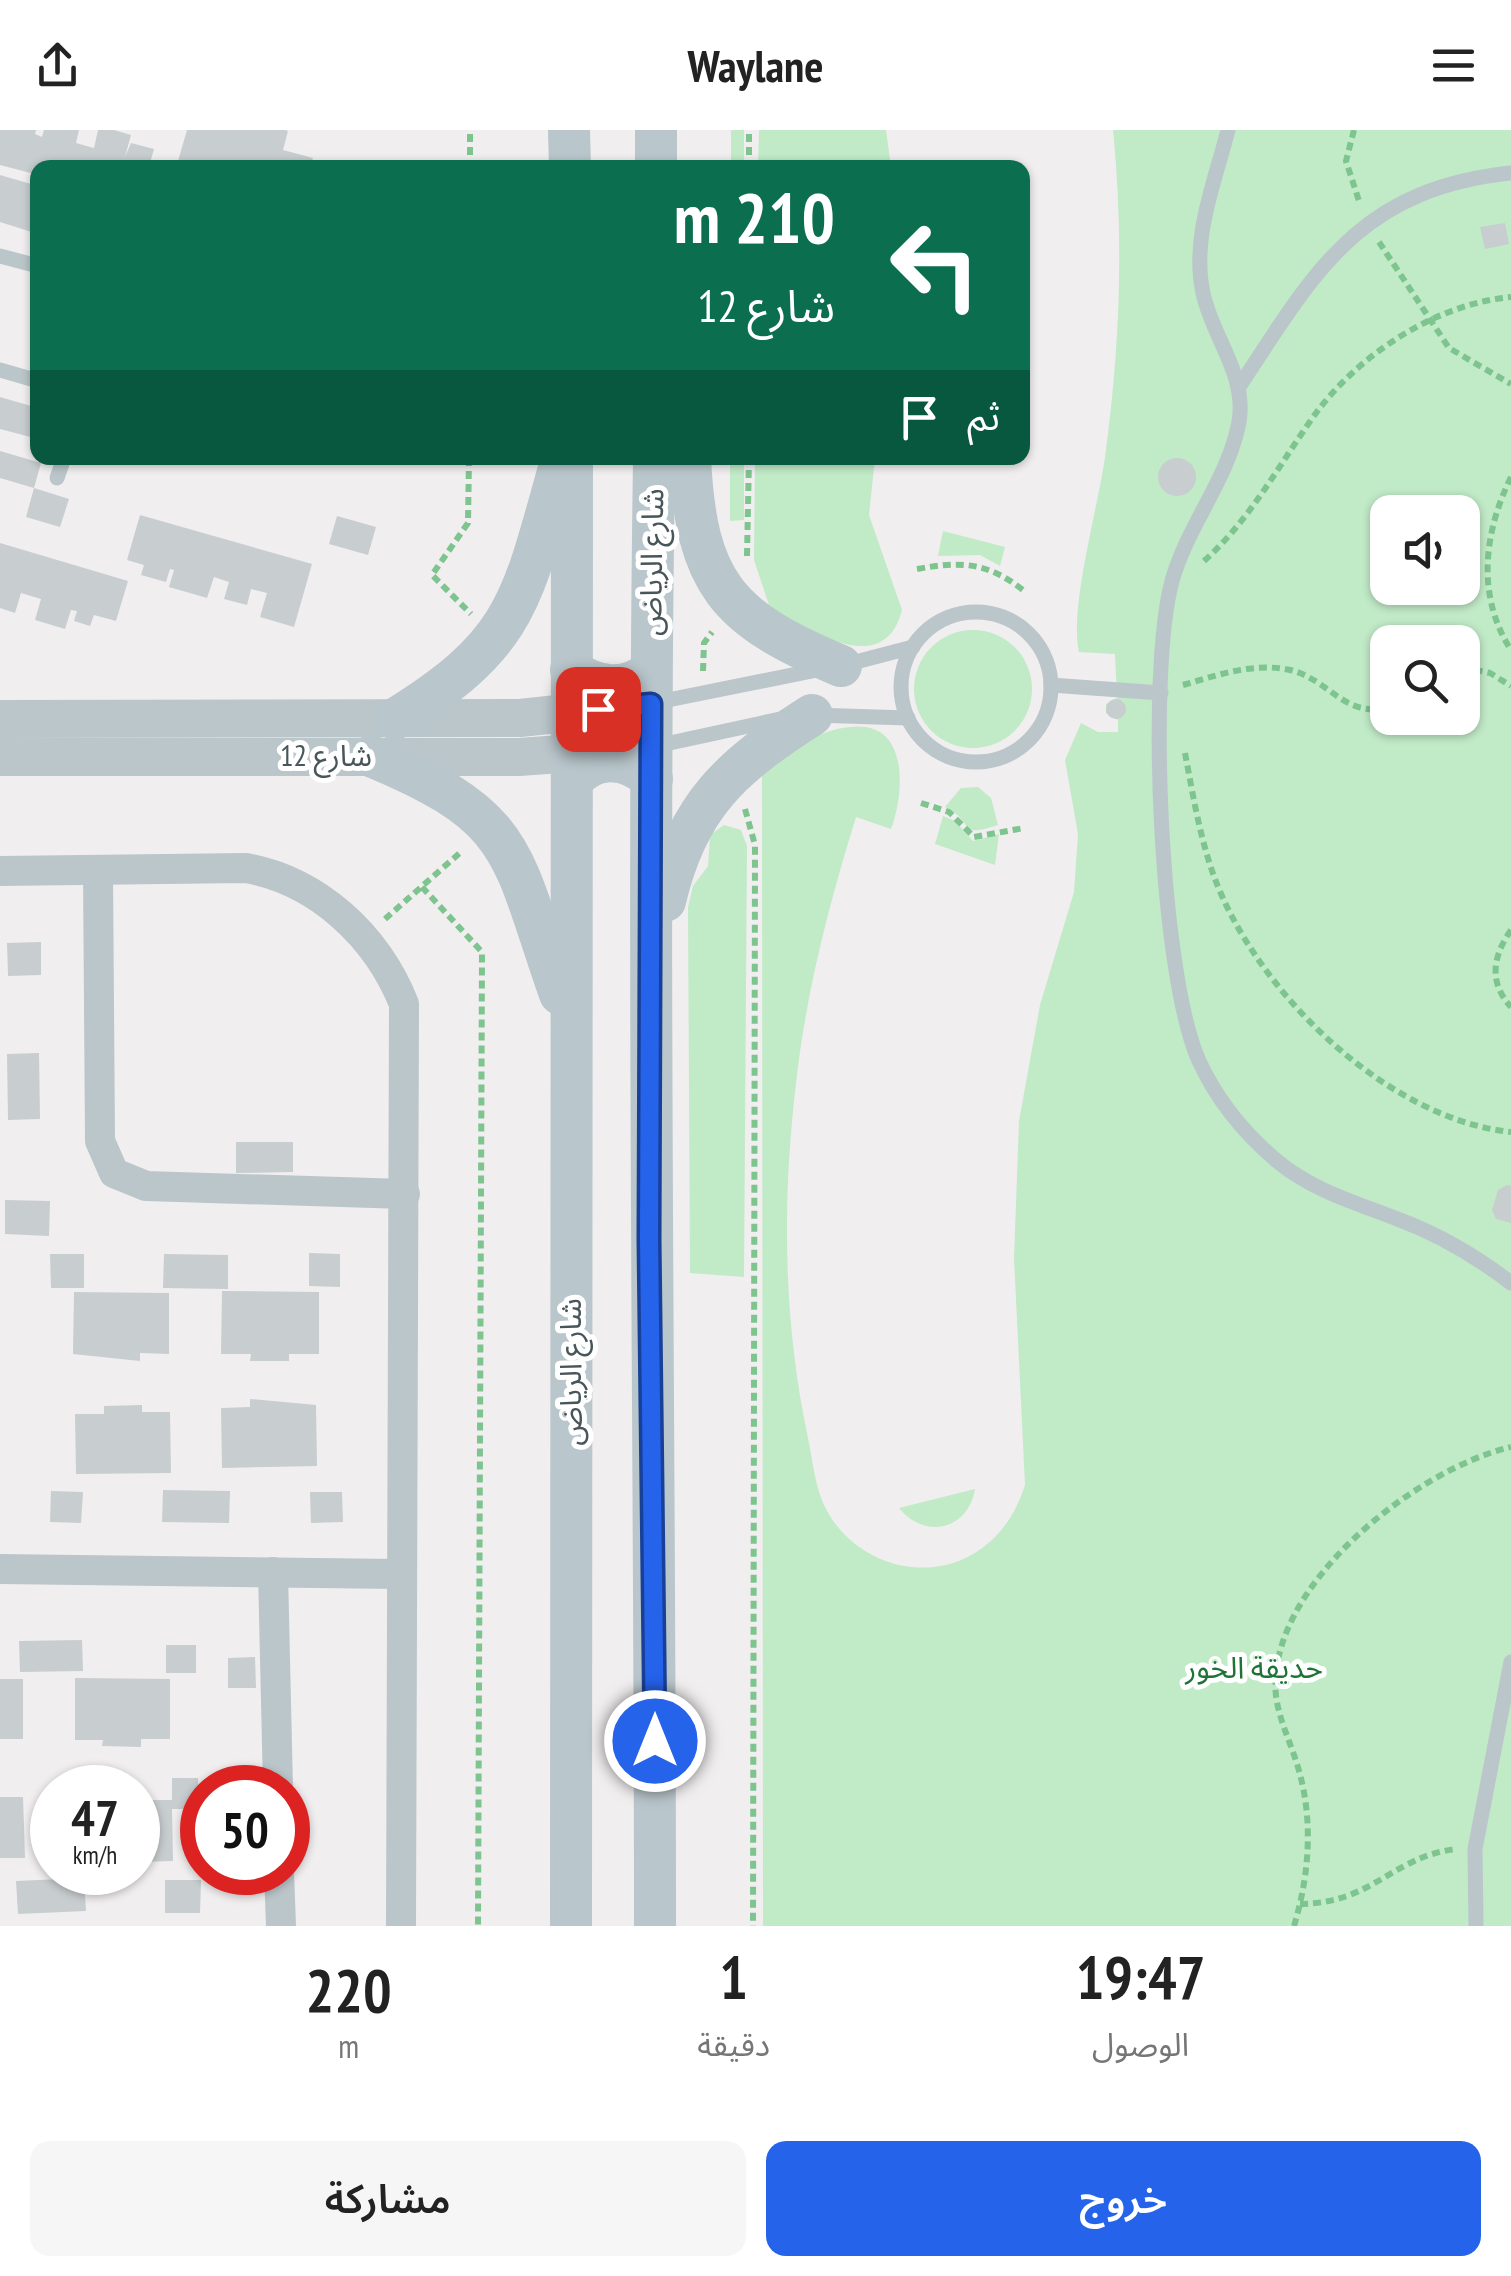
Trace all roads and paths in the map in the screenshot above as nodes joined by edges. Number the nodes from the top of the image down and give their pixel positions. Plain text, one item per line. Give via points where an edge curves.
1 (470, 130) edge
2 (569, 130) edge
3 (656, 130) edge
4 (750, 130) edge
5 (1228, 130) edge
6 (1354, 130) edge
7 (470, 160) edge
8 (570, 160) edge
9 (656, 160) edge
10 (750, 160) edge
11 (1511, 173) edge
12 (1369, 222) junction
13 (0, 256) edge
14 (30, 264) edge
15 (1511, 297) edge
16 (1428, 322) junction
17 (0, 370) edge
18 (30, 378) edge
19 (1511, 384) edge
20 (1239, 387) junction
21 (62, 465) edge
22 (469, 465) edge
23 (560, 465) edge
24 (572, 465) edge
25 (654, 465) edge
26 (691, 465) edge
27 (749, 465) edge
28 (1511, 477) edge
29 (58, 478) dead end
30 (1197, 568) dead end
31 (917, 570) dead end
32 (1022, 590) dead end
33 (734, 603) junction
34 (496, 639) junction
35 (913, 647) junction
36 (1511, 650) edge
37 (841, 666) junction
38 (571, 670) junction
39 (1480, 671) edge
40 (1051, 685) junction
41 (1511, 686) edge
42 (651, 688) junction
43 (1161, 692) junction
44 (703, 694) junction
45 (1370, 707) edge
46 (812, 715) junction
47 (908, 718) junction
48 (0, 719) edge
49 (396, 719) junction
50 (1182, 739) dead end
51 (572, 749) junction
52 (370, 756) junction
53 (0, 757) edge
54 (652, 763) junction
55 (723, 780) junction
56 (921, 803) dead end
57 (491, 825) junction
58 (1024, 828) dead end
59 (0, 871) edge
60 (98, 871) junction
61 (422, 887) junction
62 (1511, 930) edge
63 (362, 940) junction
64 (650, 960) junction
65 (1511, 1007) edge
66 (571, 1025) junction
67 (1511, 1132) edge
68 (405, 1194) junction
69 (1511, 1283) edge
70 (1511, 1446) edge
71 (0, 1569) edge
72 (273, 1572) junction
73 (400, 1574) junction
74 (1511, 1662) edge
75 (277, 1765) edge
76 (1475, 1849) junction
77 (280, 1895) edge
78 (1300, 1904) junction
79 (281, 1926) edge
80 (401, 1926) edge
81 (478, 1926) edge
82 (570, 1926) edge
83 (655, 1926) edge
84 (753, 1926) edge
85 (1294, 1926) edge
86 (1476, 1926) edge

1 - 7 path
2 - 8 main road
3 - 9 main road
4 - 10 path
5 - 20 lane via 1204,221 1200,266 1208,311
6 - 12 path via 1348,174
11 - 12 lane via 1421,194
12 - 16 path
12 - 20 lane via 1314,274
13 - 14 lane
15 - 16 path
16 - 19 path via 1449,348
16 - 30 path via 1342,383 1241,521
17 - 18 lane
20 - 43 lane via 1231,456 1172,582
21 - 29 lane
22 - 34 path via 468,523 432,575
23 - 34 main road via 528,578
24 - 38 main road, شارع الرياض
25 - 42 main road, شارع الرياض
26 - 33 main road via 698,537
27 - 33 path via 746,590
28 - 36 path via 1490,534 1487,579
31 - 32 path via 976,564
33 - 37 main road via 776,637
33 - 44 path via 704,643
34 - 49 main road via 444,689
35 - 37 lane
35 - 40 lane via 954,616 990,614 1034,640
35 - 47 lane via 902,675
37 - 44 lane
38 - 42 main road via 594,683
38 - 51 main road, شارع الرياض
39 - 41 path
40 - 43 lane
40 - 47 lane via 1033,736 998,759 952,758 926,743
42 - 44 lane
42 - 51 street, شارع 12
42 - 54 main road, شارع الرياض
43 - 45 path via 1272,667 1304,674 1351,707
43 - 69 lane via 1164,844 1176,966 1187,1027 1214,1089 1256,1142 1294,1174 1435,1235
46 - 47 lane
46 - 54 lane
46 - 55 main road
48 - 49 street, شارع 12
49 - 51 street, شارع 12 via 520,718
50 - 67 path via 1216,880 1275,983 1330,1040 1394,1087 1454,1118
51 - 52 street, شارع 12
51 - 54 main road via 587,768 606,761
51 - 66 main road, شارع الرياض
52 - 53 street, شارع 12
52 - 57 main road via 459,796
54 - 64 main road, شارع الرياض
55 - 64 main road via 678,852
55 - 84 path via 750,817 755,845
56 - 58 path via 949,812 974,836
57 - 61 path
57 - 66 main road via 527,890
59 - 60 street
60 - 63 street via 271,873 317,893
60 - 68 street via 100,1141 114,1173 146,1186
61 - 63 path
61 - 81 path via 482,952
62 - 65 path via 1494,972
63 - 68 street via 397,986 408,1022
64 - 83 main road, شارع الرياض
66 - 82 main road, شارع الرياض
68 - 73 street
70 - 78 path via 1458,1466 1409,1496 1343,1552 1291,1617 1278,1655 1276,1695 1308,1815
71 - 72 street
72 - 73 street
72 - 75 street
73 - 80 street
74 - 76 lane
76 - 78 path via 1433,1852 1362,1894
76 - 86 lane
77 - 79 street
78 - 85 path

